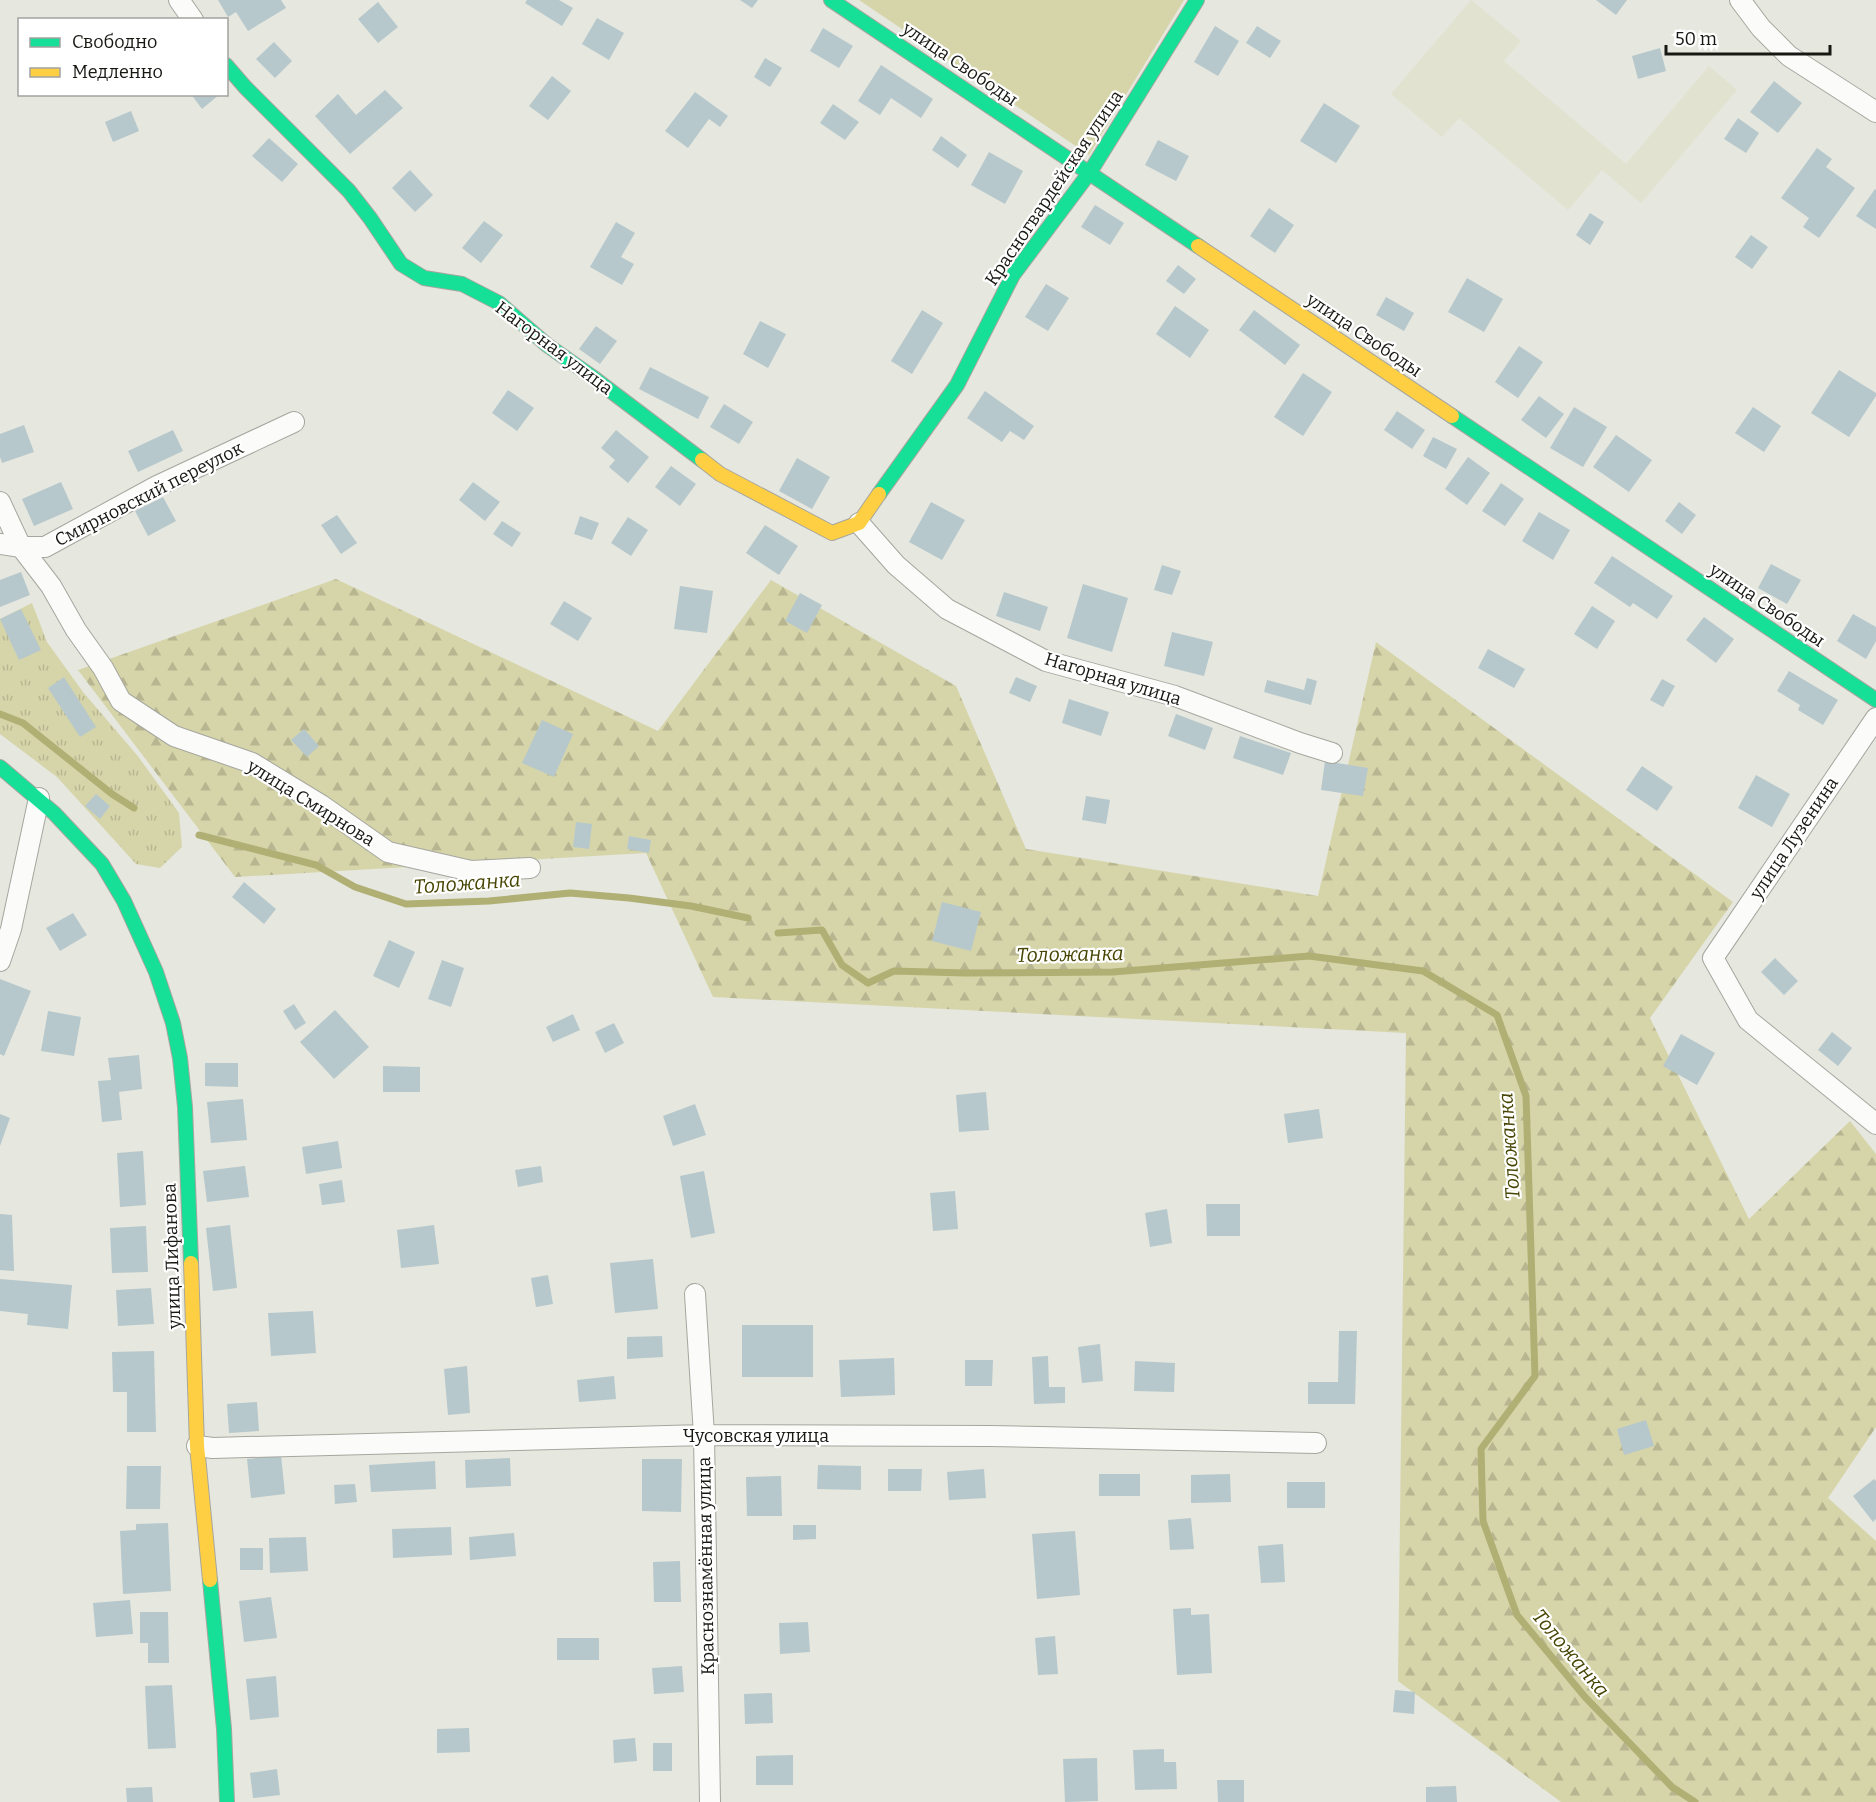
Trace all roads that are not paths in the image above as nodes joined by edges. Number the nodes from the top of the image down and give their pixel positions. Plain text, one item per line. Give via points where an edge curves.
1 (179, 0) edge
2 (831, 0) edge
3 (1197, 0) edge
4 (1740, 0) edge
5 (192, 18) edge
6 (228, 67) edge
7 (1876, 112) edge
8 (1090, 172) junction
9 (294, 422) dead end
10 (0, 502) edge
11 (859, 523) junction
12 (0, 544) edge
13 (21, 547) junction
14 (1876, 700) edge
15 (1876, 718) edge
16 (1332, 753) dead end
17 (0, 767) edge
18 (39, 798) junction
19 (530, 868) dead end
20 (0, 961) edge
21 (1876, 1124) edge
22 (695, 1294) dead end
23 (704, 1435) junction
24 (1316, 1443) dead end
25 (197, 1446) junction
26 (227, 1802) edge
27 (710, 1802) edge

1 - 5 street
2 - 8 street, улица Свободы
3 - 8 street, Красногвардейская улица
4 - 7 street via 1789,56
6 - 11 street, Нагорная улица via 349,191 400,264 424,278 462,285 499,303 547,345 720,474 832,533
8 - 11 street, Красногвардейская улица via 1013,275 957,385
8 - 14 street, улица Свободы
9 - 13 street, Смирновский переулок via 157,486 45,547
10 - 13 street, улица Смирнова
11 - 16 street, Нагорная улица via 896,565 947,609 1046,661 1175,696
12 - 13 street, Смирновский переулок
13 - 19 street, улица Смирнова via 51,586 121,701 174,736 252,763 388,852 471,871
15 - 21 street, улица Лузенина via 1713,958 1748,1020
17 - 18 street, улица Лифанова
18 - 20 street via 11,929
18 - 25 street, улица Лифанова via 104,866 126,905 164,994 180,1056
22 - 23 street, Краснознамённая улица
23 - 24 street, Чусовская улица
23 - 25 street, Чусовская улица
23 - 27 street, Краснознамённая улица
25 - 26 street, улица Лифанова via 224,1729

